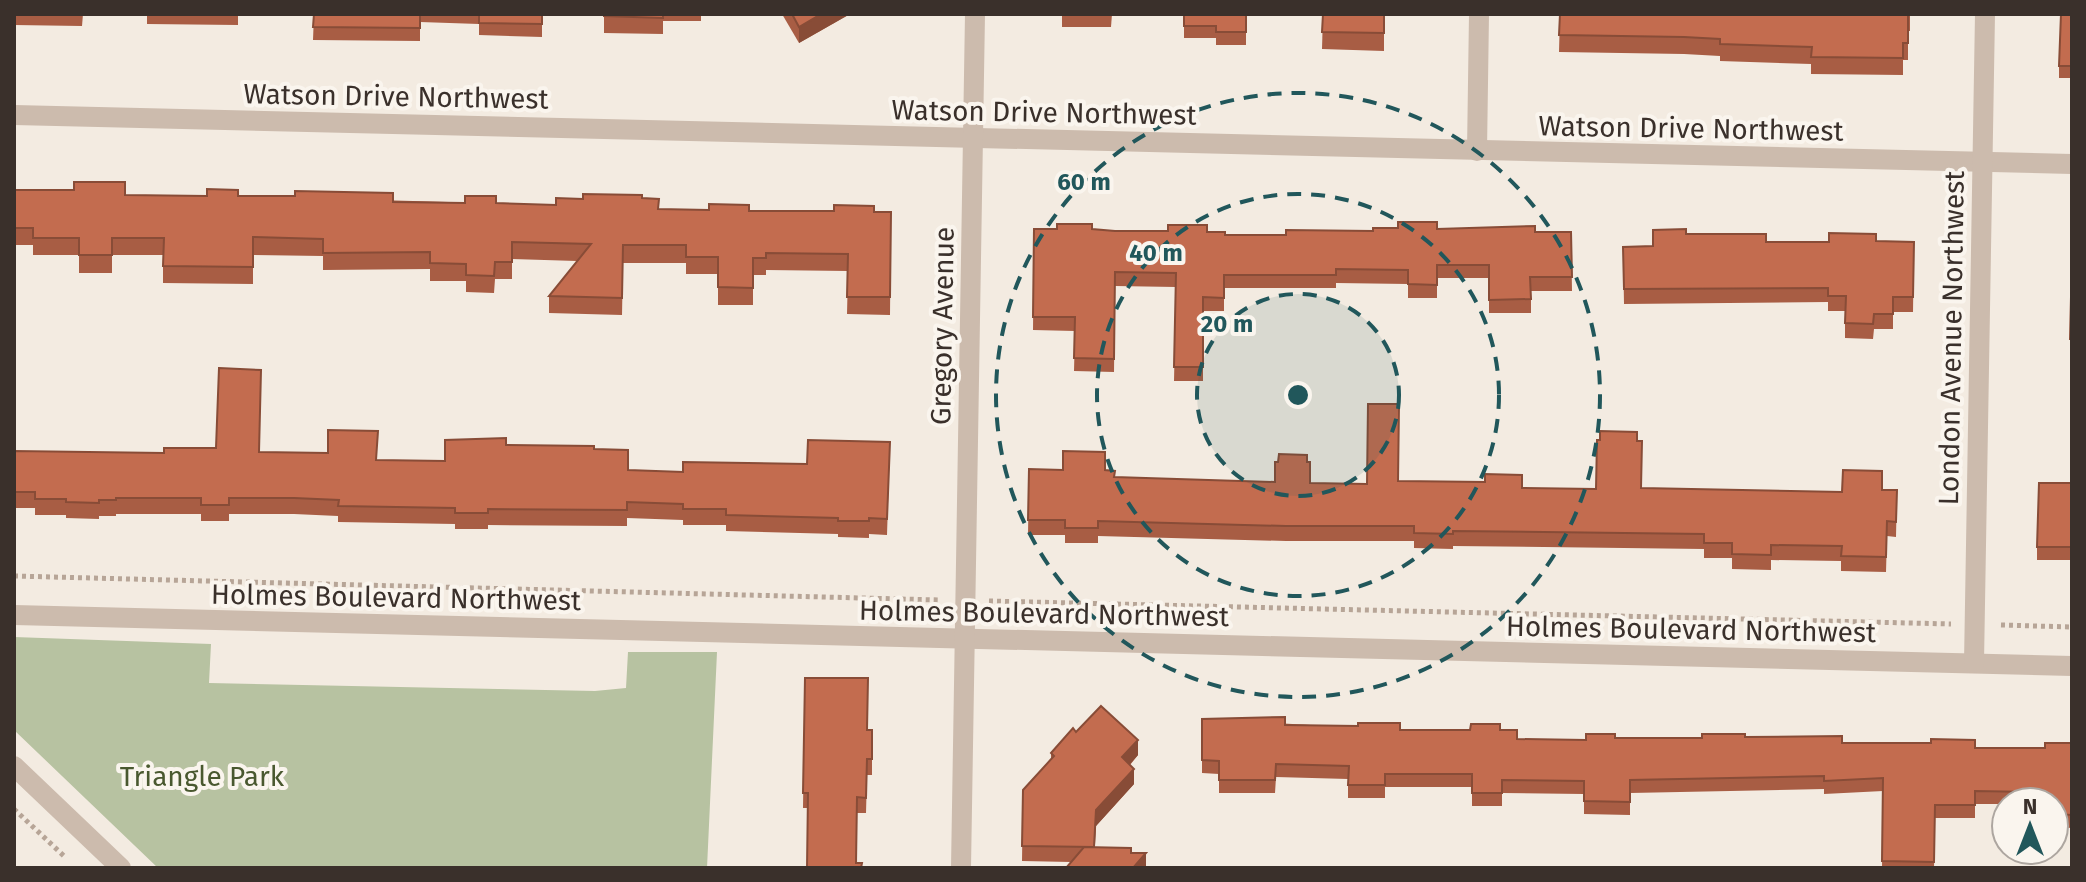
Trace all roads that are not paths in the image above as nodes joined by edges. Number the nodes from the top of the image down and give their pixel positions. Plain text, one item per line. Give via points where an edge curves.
1 (975, 14) edge
2 (1479, 14) edge
3 (1985, 14) edge
4 (14, 115) edge
5 (973, 139) junction
6 (1477, 151) junction
7 (1982, 162) junction
8 (2072, 164) edge
9 (14, 615) edge
10 (965, 639) junction
11 (1974, 663) junction
12 (2072, 666) edge
13 (14, 766) edge
14 (121, 868) edge
15 (961, 868) edge

1 - 5 street, Gregory Avenue
2 - 6 street
3 - 7 street, London Avenue Northwest
4 - 5 street, Watson Drive Northwest
5 - 6 street, Watson Drive Northwest
5 - 10 street, Gregory Avenue
6 - 7 street, Watson Drive Northwest
7 - 8 street, Watson Drive Northwest
7 - 11 street, London Avenue Northwest
9 - 10 street, Holmes Boulevard Northwest
10 - 11 street, Holmes Boulevard Northwest
10 - 15 street, Gregory Avenue
11 - 12 street, Holmes Boulevard Northwest
13 - 14 street

